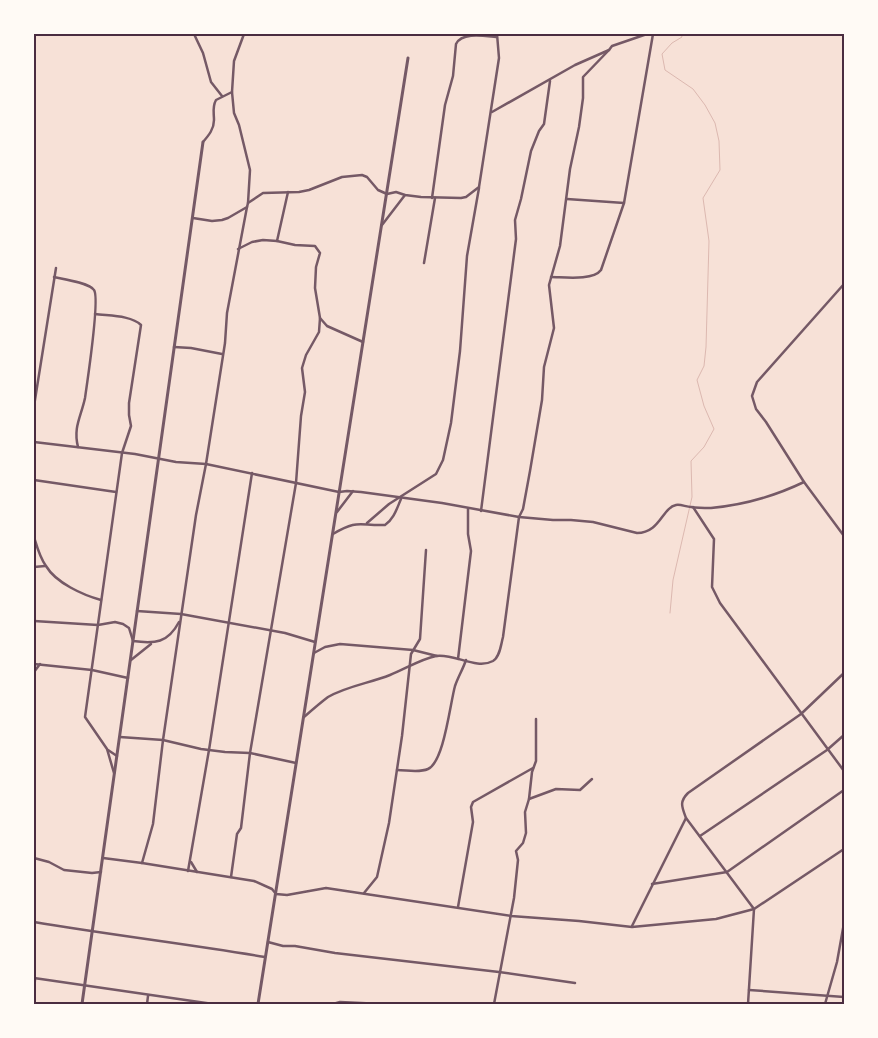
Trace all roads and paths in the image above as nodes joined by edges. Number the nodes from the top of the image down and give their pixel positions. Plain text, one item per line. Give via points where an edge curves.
1 (194, 34) edge
2 (244, 34) edge
3 (646, 34) edge
4 (653, 34) edge
5 (497, 35) edge
6 (609, 50) junction
7 (408, 58) dead end
8 (550, 81) junction
9 (232, 92) junction
10 (222, 96) junction
11 (492, 112) junction
12 (203, 142) joint
13 (479, 187) junction
14 (288, 192) junction
15 (387, 194) junction
16 (405, 195) junction
17 (433, 198) junction
18 (567, 199) junction
19 (624, 203) junction
20 (248, 205) junction
21 (193, 218) junction
22 (382, 227) junction
23 (277, 241) junction
24 (238, 249) junction
25 (424, 263) dead end
26 (56, 268) dead end
27 (54, 277) junction
28 (551, 277) junction
29 (844, 284) edge
30 (95, 314) junction
31 (320, 318) junction
32 (363, 342) junction
33 (174, 348) junction
34 (223, 354) junction
35 (34, 406) edge
36 (34, 442) edge
37 (78, 447) junction
38 (122, 453) junction
39 (159, 460) junction
40 (206, 464) junction
41 (252, 474) junction
42 (34, 480) edge
43 (804, 482) junction
44 (296, 483) junction
45 (353, 491) junction
46 (116, 492) junction
47 (339, 492) junction
48 (400, 498) junction
49 (693, 507) junction
50 (468, 508) junction
51 (481, 511) junction
52 (336, 513) junction
53 (519, 517) junction
54 (366, 523) junction
55 (333, 534) junction
56 (844, 536) edge
57 (34, 538) edge
58 (426, 550) dead end
59 (45, 566) junction
60 (34, 567) edge
61 (101, 600) junction
62 (137, 612) junction
63 (181, 614) junction
64 (180, 619) junction
65 (34, 621) edge
66 (229, 622) junction
67 (98, 625) junction
68 (270, 630) junction
69 (133, 641) junction
70 (316, 642) junction
71 (151, 644) junction
72 (413, 650) junction
73 (314, 653) junction
74 (437, 656) junction
75 (458, 659) junction
76 (131, 660) junction
77 (466, 660) junction
78 (34, 664) edge
79 (40, 664) junction
80 (408, 667) junction
81 (92, 670) junction
82 (34, 672) edge
83 (844, 673) edge
84 (128, 678) junction
85 (801, 714) junction
86 (304, 717) junction
87 (536, 719) dead end
88 (844, 735) edge
89 (120, 738) junction
90 (163, 740) junction
91 (106, 749) junction
92 (209, 750) junction
93 (827, 750) junction
94 (250, 753) junction
95 (117, 756) junction
96 (296, 763) junction
97 (533, 768) junction
98 (397, 770) junction
99 (844, 771) edge
100 (114, 775) junction
101 (592, 779) dead end
102 (844, 790) edge
103 (529, 799) junction
104 (686, 818) junction
105 (700, 836) junction
106 (844, 849) edge
107 (34, 858) edge
108 (103, 858) junction
109 (190, 860) junction
110 (142, 863) junction
111 (188, 871) junction
112 (101, 872) junction
113 (198, 872) junction
114 (727, 872) junction
115 (230, 877) junction
116 (652, 884) junction
117 (364, 893) junction
118 (276, 894) junction
119 (458, 907) junction
120 (754, 908) junction
121 (511, 916) junction
122 (34, 922) edge
123 (844, 923) edge
124 (632, 927) junction
125 (92, 932) junction
126 (268, 942) junction
127 (265, 957) junction
128 (499, 972) junction
129 (34, 978) edge
130 (575, 983) dead end
131 (85, 986) junction
132 (749, 990) junction
133 (34, 992) edge
134 (148, 995) junction
135 (827, 996) junction
136 (844, 998) edge
137 (198, 1003) edge
138 (82, 1004) edge
139 (147, 1004) edge
140 (213, 1004) edge
141 (258, 1004) edge
142 (333, 1004) edge
143 (382, 1004) edge
144 (494, 1004) edge
145 (748, 1004) edge
146 (825, 1004) edge

1 - 10 street via 211,82
2 - 9 street via 234,61
3 - 6 street via 618,43
4 - 19 street
5 - 11 street via 499,58
5 - 17 street via 463,37 456,44
6 - 8 street via 575,65
6 - 18 street via 583,77 580,127
7 - 15 street
8 - 11 street
8 - 51 street via 544,124 531,151 515,220 516,239
9 - 10 street
9 - 20 street via 234,113 250,170
10 - 12 street via 214,104 214,122
11 - 13 street
12 - 21 street
13 - 17 street via 466,196
13 - 48 street via 467,256 460,351 443,460 436,474
14 - 15 street via 310,190 342,177 362,175
14 - 20 street via 263,193
14 - 23 street
15 - 16 street
15 - 22 street
16 - 17 street
16 - 22 street
17 - 25 street
18 - 19 street
18 - 28 street via 560,246
19 - 28 street via 598,274
20 - 21 street via 222,220
20 - 24 street
21 - 33 street
22 - 32 street
23 - 24 street via 257,241
23 - 31 street via 315,246 319,250 315,288
24 - 34 street
26 - 27 street
27 - 30 street via 90,286 96,294
27 - 35 street
28 - 53 street via 549,291 554,328 544,366 542,400
29 - 43 street via 757,382 752,396 756,409
30 - 37 street via 84,399 75,432
30 - 38 street via 128,318 141,325 129,403 131,426
31 - 32 street via 327,326
31 - 44 street via 319,332 302,368 305,392
32 - 47 street
33 - 34 street
33 - 39 street
34 - 40 street
36 - 37 street
37 - 38 street
38 - 39 street
38 - 46 street
39 - 40 street
39 - 62 street
40 - 41 street
40 - 63 street
41 - 44 street
41 - 66 street
42 - 46 street
43 - 49 street via 732,506
43 - 56 street
44 - 47 street
44 - 68 street
45 - 47 street
45 - 48 street
45 - 52 street
46 - 61 street
47 - 52 street
48 - 50 street
48 - 54 street
48 - 54 street via 389,522 380,525
49 - 53 street via 676,505 670,508 660,522 644,533 593,522
49 - 85 street via 714,540 712,587 715,593
50 - 51 street
50 - 75 street via 471,551
51 - 53 street
52 - 55 street
53 - 77 street via 498,654 491,662
54 - 55 street via 351,525
55 - 70 street
57 - 59 street
58 - 72 street via 420,639
59 - 60 street
59 - 61 street via 71,589
61 - 67 street
62 - 63 street
62 - 69 street
63 - 64 street
63 - 66 street
64 - 71 street via 162,641
64 - 90 street
65 - 67 street
66 - 68 street
66 - 92 street
67 - 69 street via 123,624 129,628
67 - 81 street
68 - 70 street
68 - 94 street
69 - 71 street
69 - 76 street
70 - 73 street
71 - 76 street
72 - 73 street via 340,644
72 - 74 street
72 - 80 street
73 - 86 street
74 - 75 street via 450,655
74 - 80 street
75 - 77 street
76 - 84 street
77 - 98 street via 456,684 434,765 421,771
78 - 79 street
79 - 81 street
79 - 82 street
80 - 86 street via 329,697
80 - 98 street
81 - 84 street
81 - 91 street via 85,717
83 - 85 street
84 - 89 street
85 - 93 street
85 - 104 street via 688,793 682,801
86 - 96 street
87 - 97 street via 536,760
88 - 93 street
89 - 90 street
89 - 95 street
90 - 92 street
90 - 110 street via 153,824
91 - 95 street
91 - 100 street
92 - 94 street
92 - 109 street
93 - 99 street
93 - 105 street
94 - 96 street
94 - 115 street via 241,828 236,834
95 - 100 street
96 - 118 street
97 - 103 street
97 - 119 street via 473,802 473,822
98 - 117 street via 377,876
100 - 108 street
101 - 103 street via 580,790 556,789
102 - 114 street
103 - 121 street via 524,840 516,851 518,860
104 - 105 street
104 - 116 street
105 - 114 street
106 - 120 street
107 - 112 street via 64,870
108 - 110 street
108 - 112 street
109 - 111 street
109 - 113 street
110 - 111 street
111 - 113 street
112 - 125 street
113 - 115 street
114 - 116 street
114 - 120 street
115 - 118 street via 254,881
116 - 124 street
117 - 118 street via 326,888 293,895
117 - 119 street
118 - 126 street
119 - 121 street
120 - 124 street via 716,919
120 - 132 street
121 - 124 street
121 - 128 street
122 - 125 street
123 - 135 street
125 - 127 street
125 - 131 street
126 - 127 street
126 - 128 street
127 - 141 street
128 - 130 street
128 - 144 street
129 - 131 street
129 - 133 street
131 - 134 street
131 - 138 street
132 - 135 street
132 - 145 street
134 - 137 street
134 - 139 street
135 - 136 street
135 - 146 street
137 - 140 street
142 - 143 street

